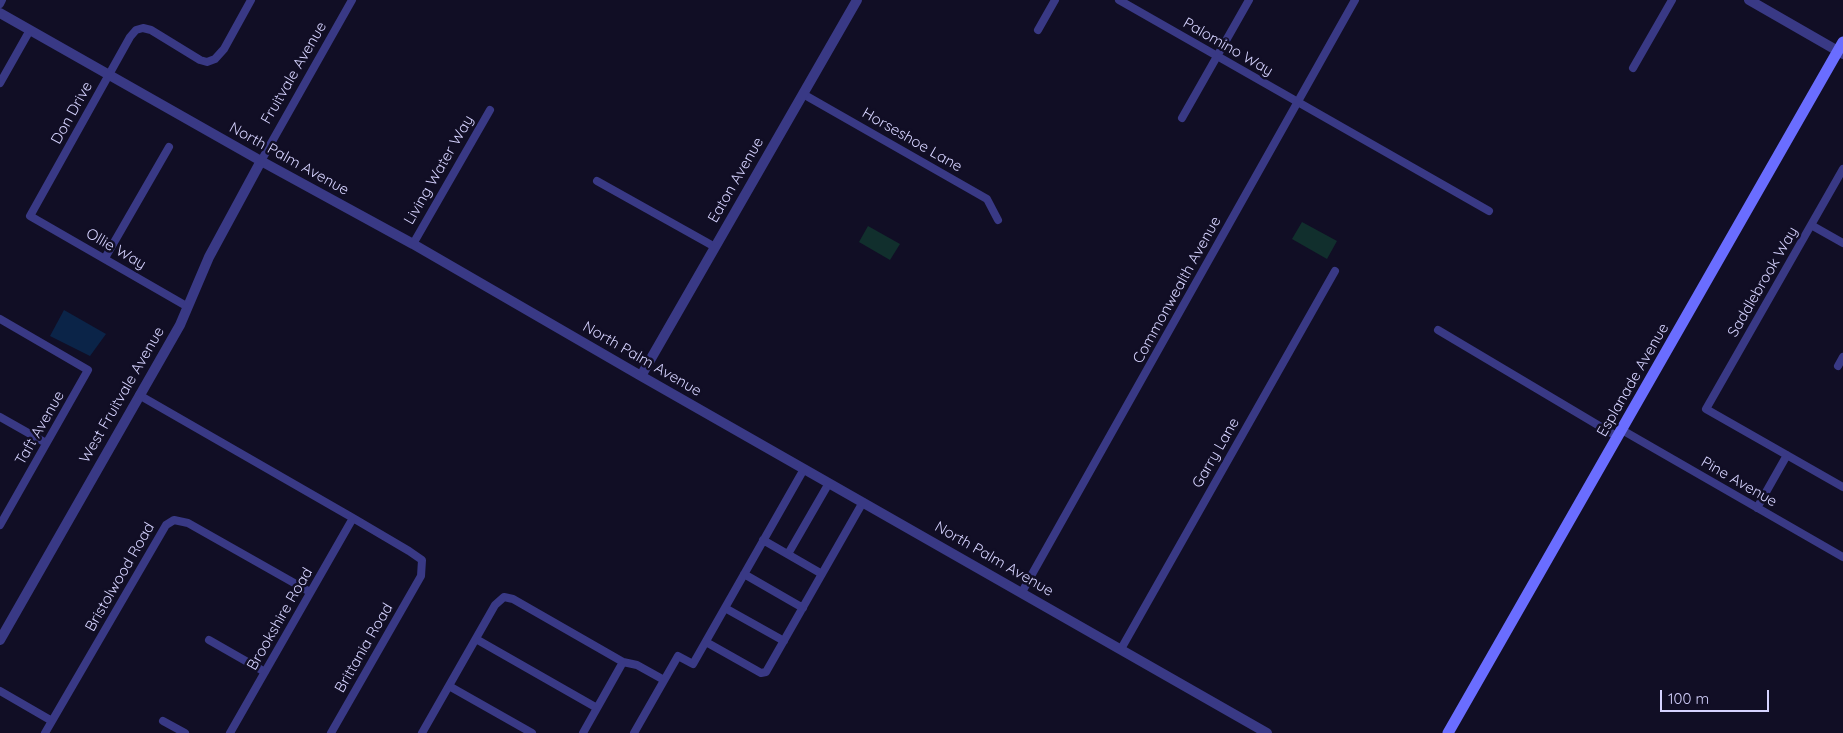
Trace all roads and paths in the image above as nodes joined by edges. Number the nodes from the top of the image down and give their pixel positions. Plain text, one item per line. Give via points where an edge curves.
1 (2, 0) edge
2 (251, 0) edge
3 (352, 0) edge
4 (857, 0) edge
5 (1055, 0) edge
6 (1119, 0) edge
7 (1249, 0) edge
8 (1355, 0) edge
9 (1672, 0) edge
10 (1748, 0) edge
11 (0, 4) edge
12 (0, 13) edge
13 (30, 30) junction
14 (1038, 30) dead end
15 (1841, 49) edge
16 (1217, 56) junction
17 (1633, 68) dead end
18 (109, 75) junction
19 (0, 83) edge
20 (803, 94) junction
21 (1297, 103) junction
22 (490, 110) dead end
23 (1182, 118) dead end
24 (168, 147) dead end
25 (261, 160) junction
26 (1843, 169) edge
27 (597, 180) dead end
28 (1489, 211) dead end
29 (30, 216) joint
30 (998, 220) dead end
31 (1811, 225) junction
32 (1843, 243) edge
33 (413, 244) junction
34 (715, 247) junction
35 (105, 258) junction
36 (1335, 272) dead end
37 (188, 307) junction
38 (0, 320) edge
39 (1438, 330) dead end
40 (1843, 357) edge
41 (1838, 366) dead end
42 (641, 376) junction
43 (139, 395) junction
44 (0, 417) edge
45 (1620, 433) junction
46 (46, 443) junction
47 (1787, 456) junction
48 (804, 469) junction
49 (829, 483) junction
50 (1843, 487) edge
51 (863, 502) junction
52 (1757, 508) junction
53 (353, 518) junction
54 (1, 521) edge
55 (764, 540) junction
56 (788, 554) junction
57 (1843, 557) edge
58 (744, 574) junction
59 (822, 574) junction
60 (310, 592) junction
61 (1022, 592) junction
62 (725, 608) junction
63 (803, 608) junction
64 (476, 639) junction
65 (0, 640) edge
66 (209, 640) dead end
67 (784, 641) junction
68 (706, 642) junction
69 (1121, 649) junction
70 (622, 662) junction
71 (265, 672) junction
72 (664, 680) junction
73 (449, 686) junction
74 (0, 691) edge
75 (597, 708) junction
76 (52, 721) junction
77 (163, 721) dead end
78 (46, 733) edge
79 (185, 733) edge
80 (230, 733) edge
81 (331, 733) edge
82 (422, 733) edge
83 (532, 733) edge
84 (582, 733) edge
85 (634, 733) edge
86 (1267, 733) edge
87 (1448, 733) edge

1 - 11 street
2 - 18 street, Don Drive via 215,59 200,60 143,28 130,37
3 - 25 street, Fruitvale Avenue
4 - 20 street, Eaton Avenue
5 - 14 street
6 - 16 street, Palomino Way
7 - 16 street
8 - 21 street, Commonwealth Avenue
9 - 17 street
10 - 15 street
12 - 13 street, North Palm Avenue
13 - 18 street, North Palm Avenue
13 - 19 street
15 - 45 main road, Esplanade Avenue
16 - 21 street, Palomino Way
16 - 23 street
18 - 25 street, North Palm Avenue
18 - 29 street, Don Drive
20 - 30 street, Horseshoe Lane via 987,199
20 - 34 street, Eaton Avenue
21 - 28 street, Palomino Way
21 - 61 street, Commonwealth Avenue
22 - 33 street, Living Water Way
24 - 35 street
25 - 33 street, North Palm Avenue
25 - 37 street, West Fruitvale Avenue via 208,257
26 - 31 street, Saddlebrook Way
27 - 34 street
29 - 35 street, Ollie Way
31 - 32 street
31 - 47 street, Saddlebrook Way via 1706,409
33 - 42 street, North Palm Avenue
34 - 42 street, Eaton Avenue
35 - 37 street, Ollie Way
36 - 69 street, Garry Lane
37 - 43 street, West Fruitvale Avenue
38 - 46 street, Taft Avenue via 88,370
39 - 45 street, Pine Avenue
40 - 41 street
42 - 48 street, North Palm Avenue
43 - 53 street
43 - 65 street, West Fruitvale Avenue
44 - 46 street
45 - 52 street, Pine Avenue
45 - 87 main road, Esplanade Avenue
46 - 54 street, Taft Avenue
47 - 50 street
47 - 52 street
48 - 49 street, North Palm Avenue
48 - 55 street
49 - 51 street, North Palm Avenue
49 - 56 street
51 - 59 street
51 - 61 street, North Palm Avenue
52 - 57 street, Pine Avenue
53 - 60 street, Brookshire Road
53 - 81 street, Brittania Road via 422,560 421,576
55 - 56 street
55 - 58 street
56 - 59 street
58 - 62 street
58 - 63 street
59 - 63 street
60 - 71 street, Brookshire Road
60 - 76 street, Bristolwood Road via 188,523 174,520 166,525
61 - 69 street, North Palm Avenue
62 - 67 street
62 - 68 street
63 - 67 street
64 - 70 street via 495,605 504,597 513,599
64 - 73 street
64 - 75 street
66 - 71 street
67 - 68 street via 766,672 761,673
68 - 72 street via 693,664 678,656
69 - 86 street, North Palm Avenue
70 - 72 street via 638,665
70 - 75 street
71 - 80 street, Brookshire Road
72 - 85 street
73 - 82 street
73 - 83 street
74 - 76 street
75 - 84 street
76 - 78 street, Bristolwood Road
77 - 79 street

